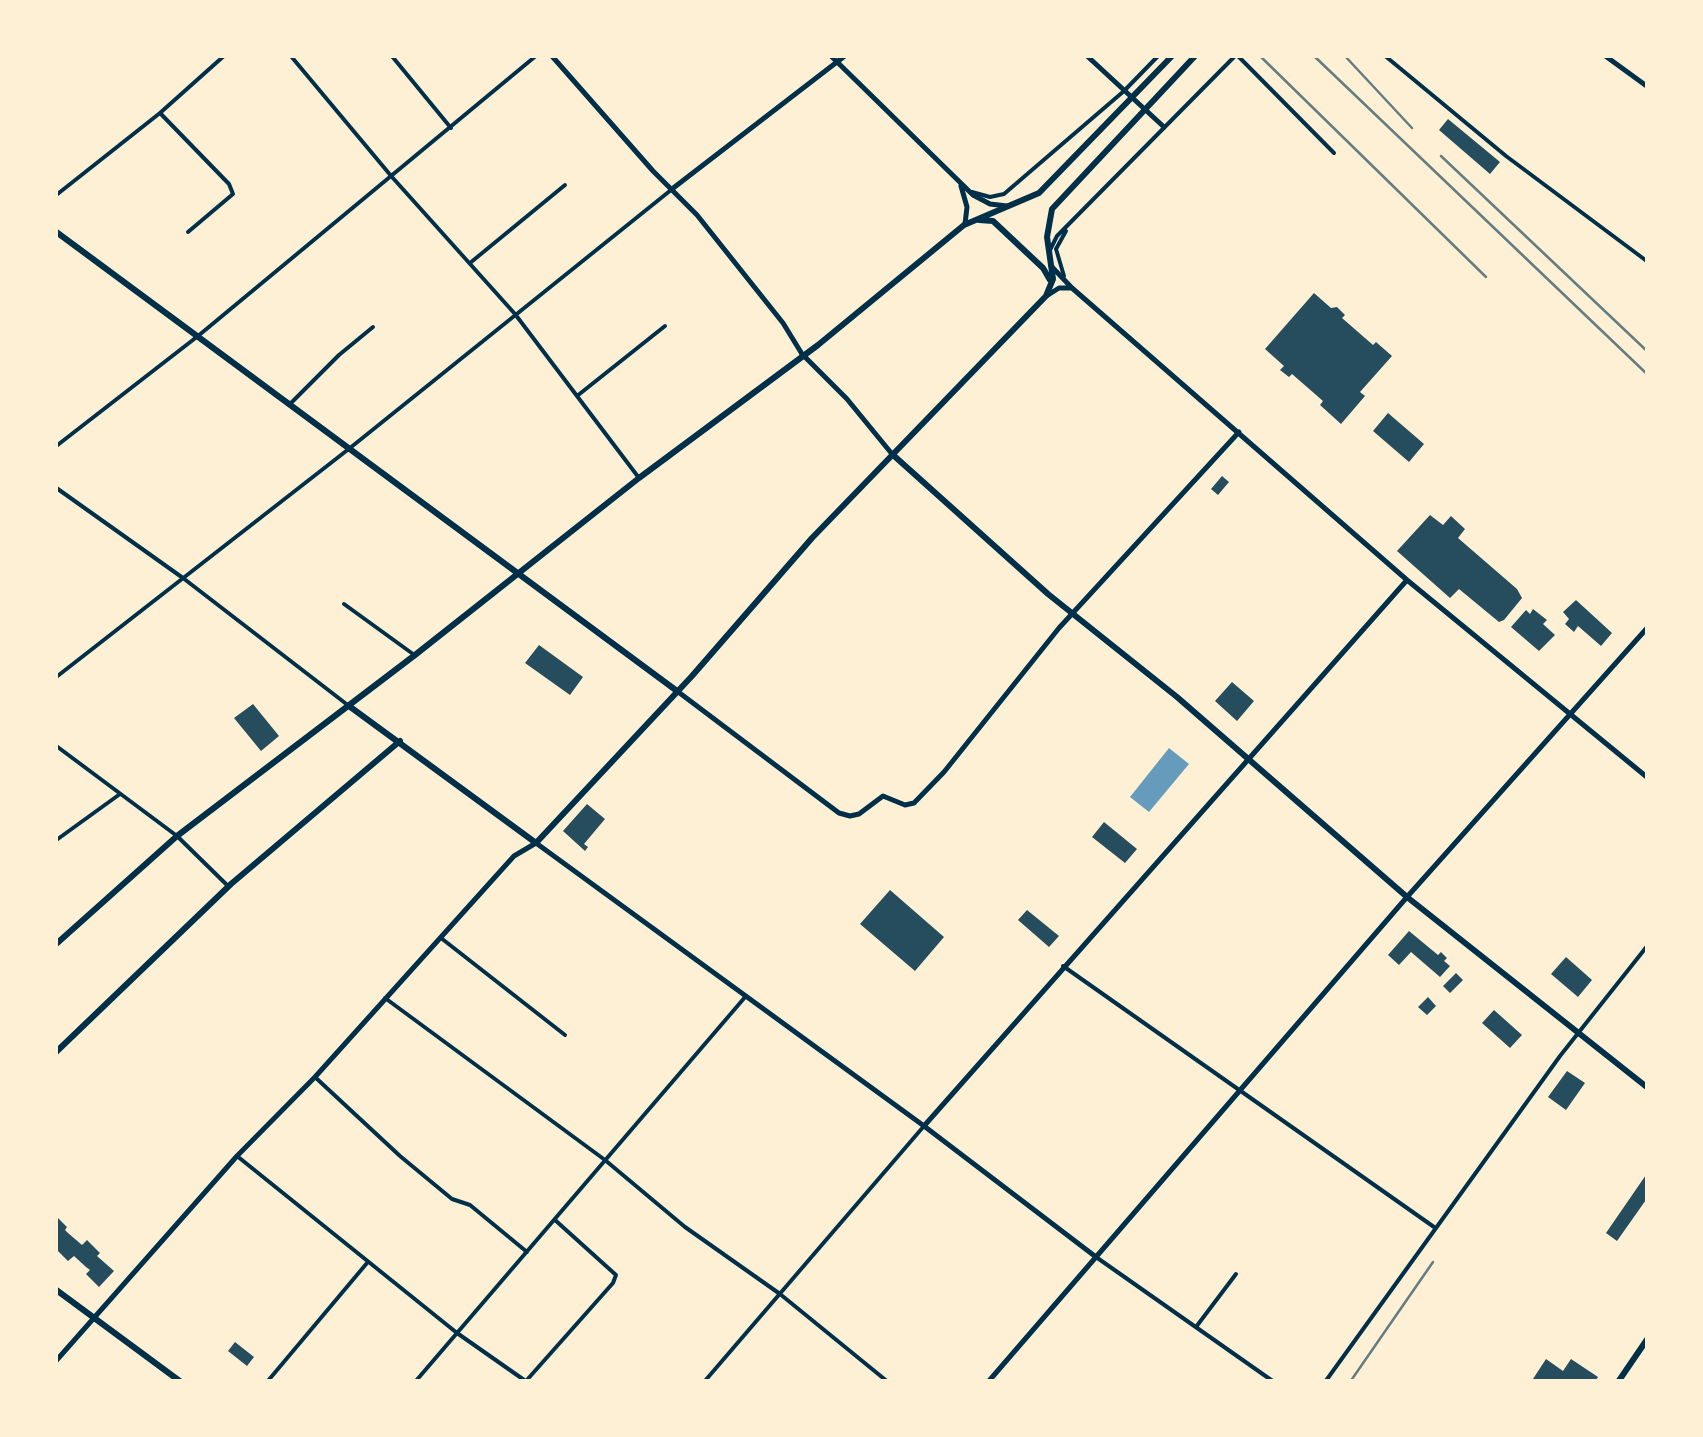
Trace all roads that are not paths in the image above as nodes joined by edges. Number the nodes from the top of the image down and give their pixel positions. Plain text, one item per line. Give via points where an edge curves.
1 (225, 55) edge
2 (290, 55) edge
3 (391, 55) edge
4 (537, 55) edge
5 (551, 55) edge
6 (830, 55) edge
7 (846, 55) edge
8 (1086, 55) edge
9 (1159, 55) edge
10 (1173, 55) edge
11 (1196, 55) edge
12 (1236, 55) edge
13 (1384, 55) edge
14 (1604, 55) edge
15 (837, 63) junction
16 (1648, 87) edge
17 (1124, 91) junction
18 (160, 113) junction
19 (1164, 127) junction
20 (452, 128) junction
21 (1334, 153) dead end
22 (392, 177) junction
23 (960, 184) junction
24 (565, 185) dead end
25 (672, 189) junction
26 (55, 196) edge
27 (1012, 206) junction
28 (1077, 217) junction
29 (966, 225) junction
30 (55, 231) edge
31 (188, 232) dead end
32 (1050, 255) junction
33 (1648, 262) edge
34 (470, 264) junction
35 (1052, 267) junction
36 (1051, 287) junction
37 (1072, 288) junction
38 (1046, 296) junction
39 (516, 314) junction
40 (665, 326) dead end
41 (373, 327) dead end
42 (198, 336) junction
43 (802, 354) junction
44 (577, 396) junction
45 (290, 404) junction
46 (1239, 432) junction
47 (55, 447) edge
48 (350, 448) junction
49 (892, 454) junction
50 (639, 478) junction
51 (55, 487) edge
52 (518, 572) junction
53 (183, 578) junction
54 (1407, 580) junction
55 (344, 604) dead end
56 (1073, 614) junction
57 (1648, 627) edge
58 (415, 655) junction
59 (55, 663) edge
60 (64, 670) junction
61 (55, 678) edge
62 (678, 691) junction
63 (349, 706) junction
64 (1570, 716) junction
65 (400, 741) junction
66 (55, 746) edge
67 (1250, 761) junction
68 (1648, 778) edge
69 (120, 794) junction
70 (176, 836) junction
71 (55, 841) edge
72 (536, 843) junction
73 (228, 886) junction
74 (1407, 897) junction
75 (441, 938) junction
76 (55, 944) edge
77 (1648, 944) edge
78 (1063, 966) junction
79 (746, 996) junction
80 (385, 998) junction
81 (1578, 1034) junction
82 (566, 1035) dead end
83 (56, 1048) edge
84 (314, 1077) junction
85 (1648, 1088) edge
86 (1239, 1092) junction
87 (924, 1126) junction
88 (237, 1156) junction
89 (606, 1160) junction
90 (555, 1220) junction
91 (1434, 1227) junction
92 (527, 1252) junction
93 (1096, 1257) junction
94 (367, 1263) junction
95 (1236, 1274) dead end
96 (55, 1289) edge
97 (780, 1294) junction
98 (94, 1318) junction
99 (1196, 1327) junction
100 (457, 1333) junction
101 (1648, 1338) edge
102 (55, 1362) edge
103 (526, 1381) edge
104 (181, 1382) edge
105 (267, 1382) edge
106 (415, 1382) edge
107 (704, 1382) edge
108 (888, 1382) edge
109 (988, 1382) edge
110 (1274, 1382) edge
111 (1325, 1382) edge
112 (1618, 1382) edge

1 - 18 street
2 - 22 street
3 - 20 street
4 - 20 street
5 - 25 street
6 - 15 street
7 - 15 street
8 - 17 street
9 - 17 street
10 - 27 main road via 1052,181
11 - 32 main road via 1065,193 1049,218
12 - 19 street
12 - 21 street
13 - 33 street
14 - 16 street
15 - 23 street
15 - 25 street
17 - 19 street
17 - 23 street via 1004,194 984,196
18 - 26 street
18 - 31 street via 233,194
19 - 28 street
20 - 22 street
22 - 34 street
22 - 42 street
23 - 27 street via 984,202
23 - 29 street
24 - 34 street
25 - 39 street
25 - 43 street
27 - 29 main road
28 - 32 street via 1055,238
28 - 37 street via 1056,250
29 - 36 main road via 993,221 1044,268
29 - 43 main road
30 - 42 main road
32 - 35 main road
34 - 39 street
35 - 36 main road
35 - 37 street
36 - 38 main road
37 - 38 street
37 - 46 street
38 - 49 main road
39 - 44 street
39 - 48 street
40 - 44 street
41 - 45 street
42 - 45 main road
42 - 47 street
43 - 49 street
43 - 50 main road
44 - 50 street
45 - 48 main road
46 - 54 street
46 - 56 street
48 - 52 main road
48 - 53 street
49 - 56 main road
49 - 62 main road
50 - 52 main road
51 - 53 street
52 - 58 main road
52 - 62 main road
53 - 60 street
53 - 63 street
54 - 64 street
54 - 67 street
55 - 58 street
56 - 62 street via 924,794 905,805 883,796 850,816
56 - 67 main road
57 - 64 street
58 - 63 main road
59 - 60 street
60 - 61 street
62 - 72 main road
63 - 65 main road
63 - 70 main road
64 - 68 street
64 - 74 street
65 - 72 main road
65 - 73 main road
66 - 69 street
67 - 74 main road
67 - 78 street
69 - 70 street
69 - 71 street
70 - 73 street
70 - 76 main road
72 - 75 street via 514,856
72 - 79 street
73 - 83 main road
74 - 81 main road
74 - 86 street
75 - 80 street
75 - 82 street
77 - 81 street
78 - 86 street
78 - 87 street
79 - 87 street
79 - 89 street
80 - 84 street
80 - 89 street
81 - 85 main road
81 - 91 street
84 - 88 street
84 - 92 street via 413,1167
86 - 91 street
86 - 93 street
87 - 93 street
87 - 97 street
88 - 94 street
88 - 98 street
89 - 90 street
89 - 97 street
90 - 92 street
90 - 103 street via 616,1275
91 - 111 street
92 - 100 street
93 - 99 street
93 - 109 street
94 - 100 street
94 - 105 street
95 - 99 street
96 - 98 main road
97 - 107 street
97 - 108 street
98 - 102 street
98 - 104 main road
99 - 110 street
100 - 103 street
100 - 106 street
101 - 112 main road

